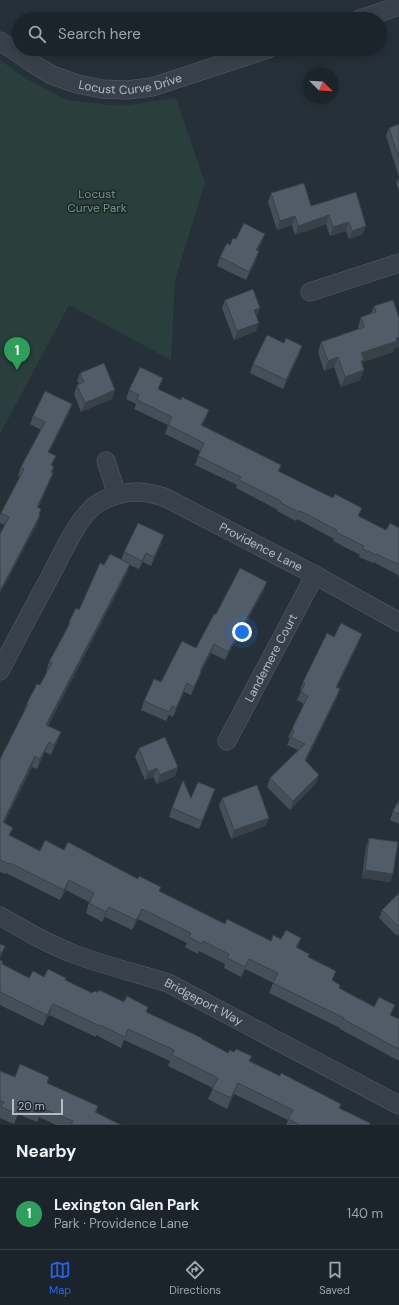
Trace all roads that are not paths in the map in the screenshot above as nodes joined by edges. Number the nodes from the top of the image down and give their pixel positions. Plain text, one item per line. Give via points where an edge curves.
1 (399, 6) edge
2 (381, 12) edge
3 (0, 41) edge
4 (12, 49) edge
5 (22, 56) edge
6 (247, 56) edge
7 (399, 263) edge
8 (310, 292) dead end
9 (106, 460) dead end
10 (117, 495) junction
11 (315, 575) junction
12 (399, 622) edge
13 (0, 671) edge
14 (227, 741) dead end
15 (0, 916) edge
16 (399, 1105) edge

1 - 2 street
3 - 4 street, Locust Curve Drive
5 - 6 street, Locust Curve Drive via 58,77 77,84 127,90 152,87
7 - 8 street
9 - 10 street
10 - 11 street, Providence Lane via 148,492 164,497
10 - 13 street, Providence Lane via 94,507 80,523
11 - 12 street, Providence Lane
11 - 14 street, Landemere Court
15 - 16 street, Bridgeport Way via 72,954 168,983

